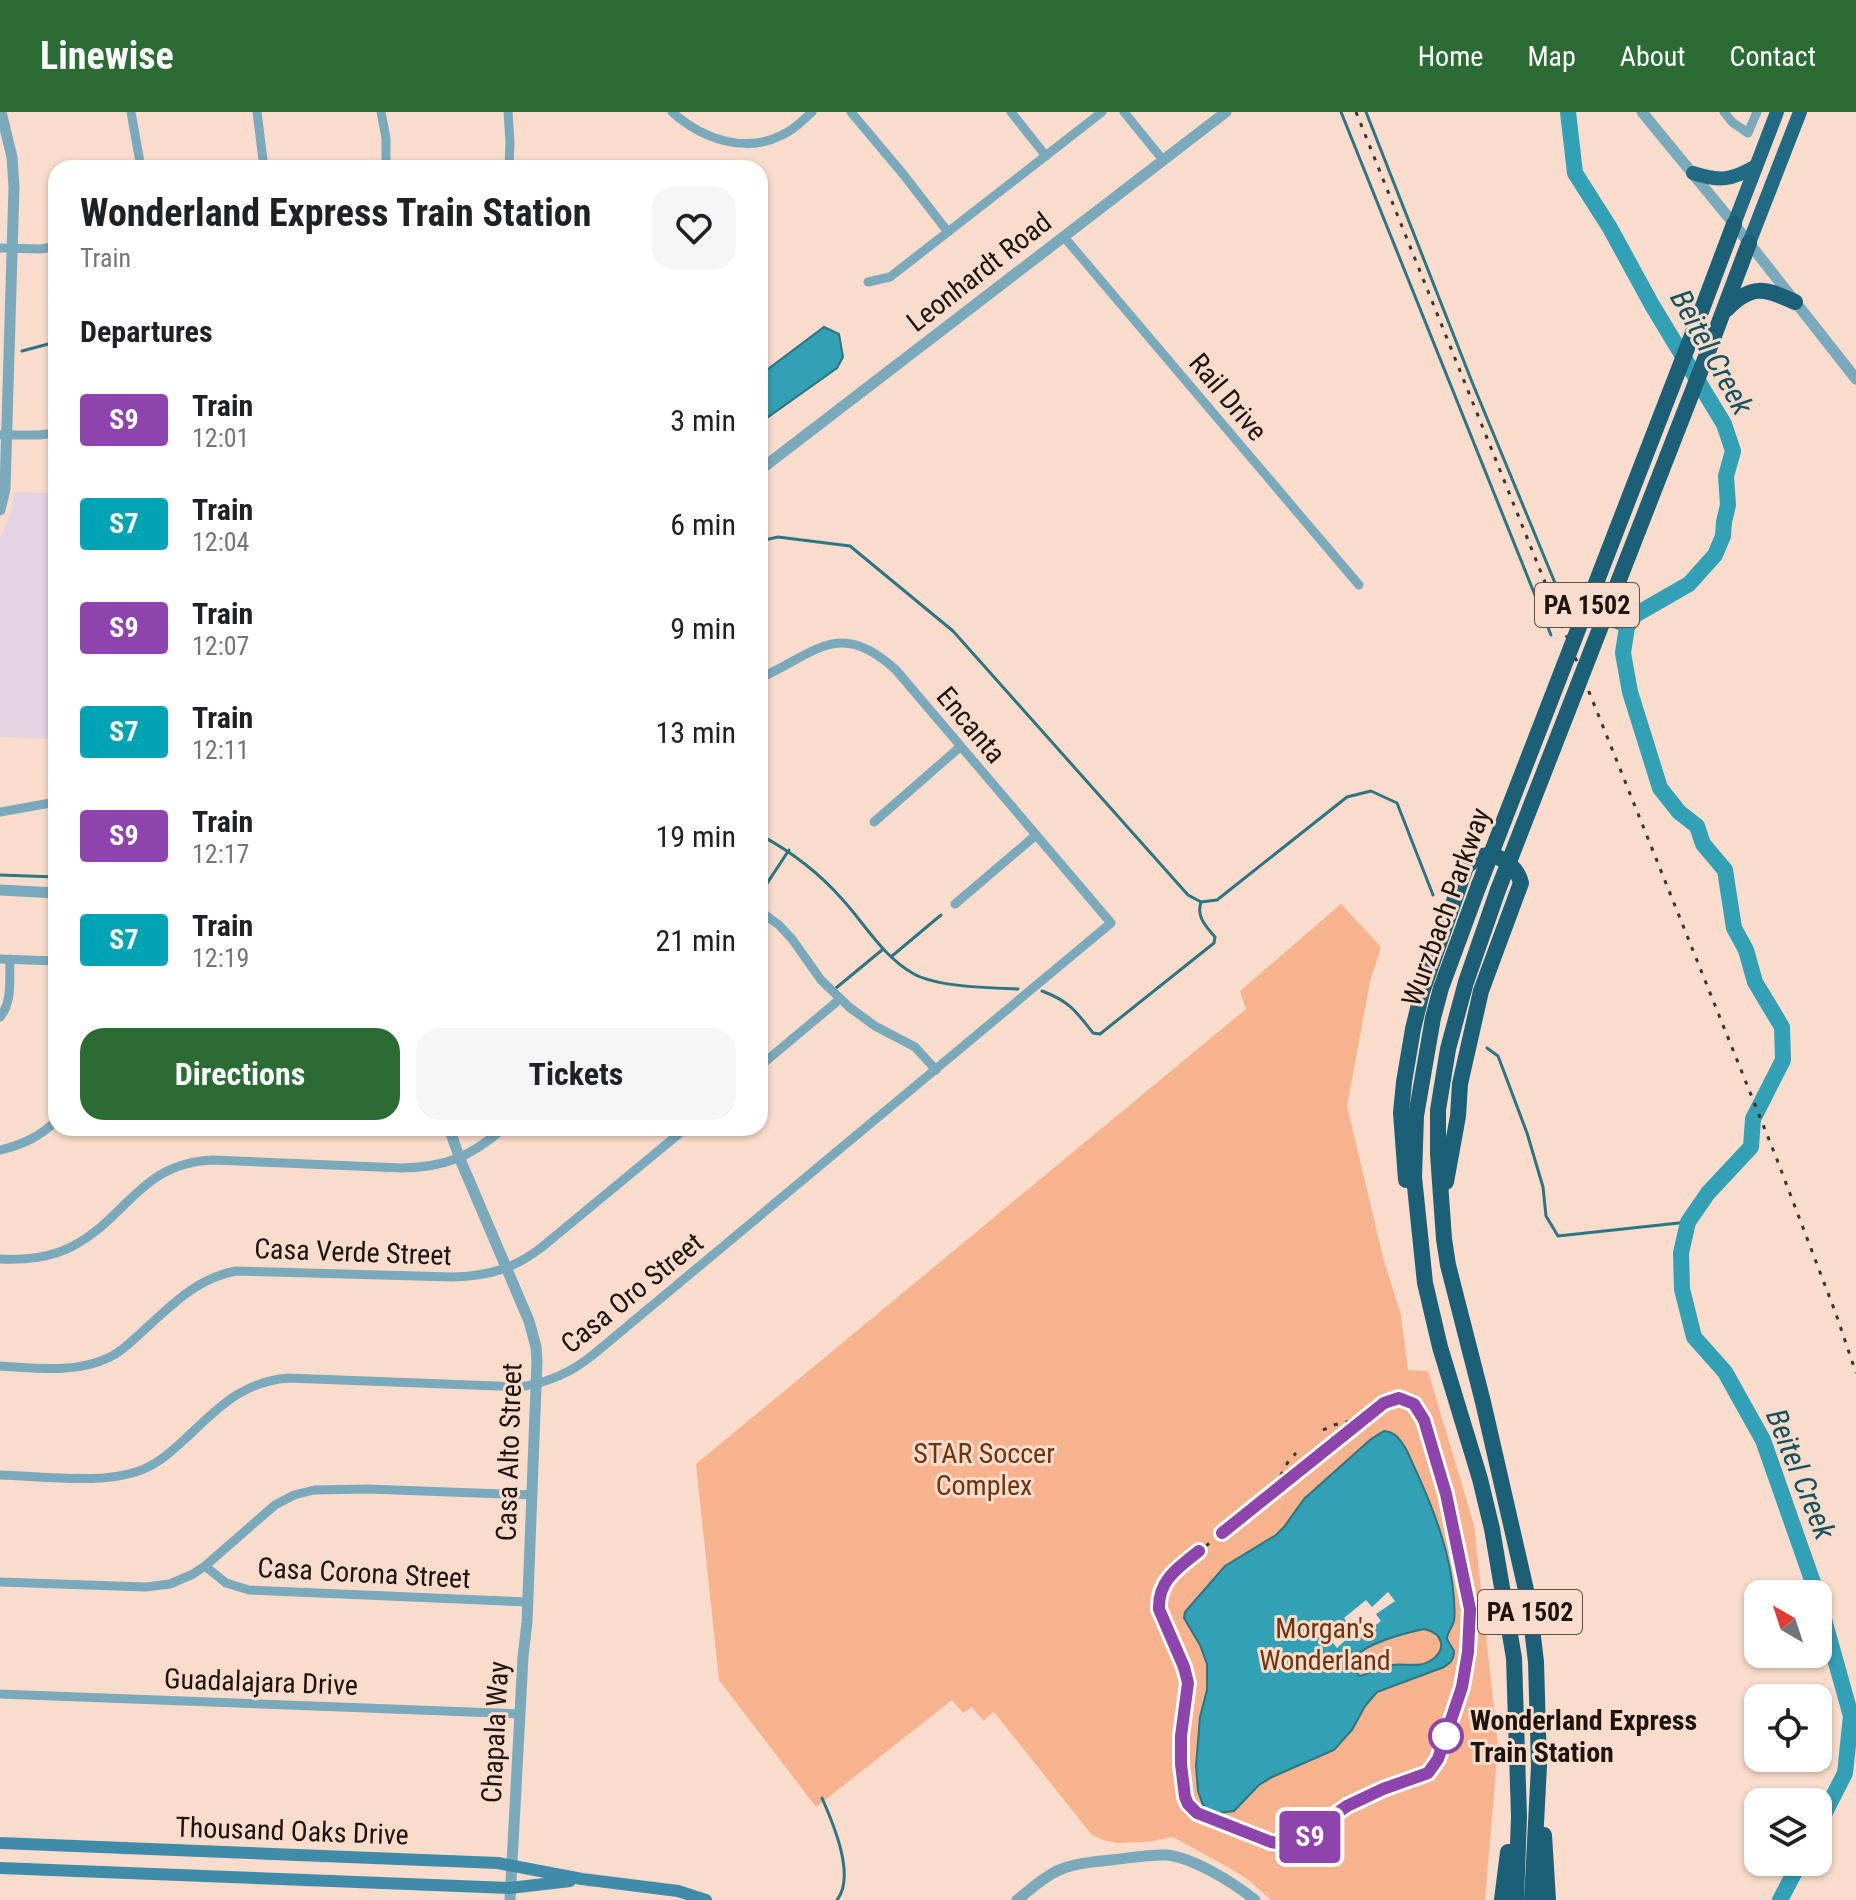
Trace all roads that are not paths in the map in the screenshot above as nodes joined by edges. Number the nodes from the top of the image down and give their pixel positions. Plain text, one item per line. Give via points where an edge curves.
1 (1, 112) edge
2 (131, 112) edge
3 (257, 112) edge
4 (381, 112) edge
5 (508, 112) edge
6 (672, 112) edge
7 (812, 112) edge
8 (851, 112) edge
9 (1011, 112) edge
10 (1102, 112) edge
11 (1124, 112) edge
12 (1226, 112) edge
13 (1642, 112) edge
14 (1724, 112) edge
15 (1757, 112) edge
16 (1777, 112) edge
17 (1800, 112) edge
18 (1046, 156) junction
19 (140, 160) edge
20 (263, 160) edge
21 (386, 160) edge
22 (509, 160) edge
23 (1163, 160) junction
24 (1756, 166) junction
25 (1693, 173) junction
26 (1734, 224) junction
27 (948, 232) junction
28 (1064, 237) junction
29 (1749, 243) junction
30 (6, 248) edge
31 (48, 248) edge
32 (868, 282) dead end
33 (1795, 302) junction
34 (1723, 313) junction
35 (1856, 379) edge
36 (48, 433) edge
37 (3, 435) edge
38 (768, 464) edge
39 (0, 510) edge
40 (1359, 585) dead end
41 (768, 674) edge
42 (960, 747) junction
43 (48, 803) edge
44 (0, 812) edge
45 (874, 822) dead end
46 (1036, 835) junction
47 (0, 890) edge
48 (48, 893) edge
49 (955, 904) dead end
50 (768, 918) edge
51 (1111, 923) joint
52 (5, 959) edge
53 (48, 961) edge
54 (840, 999) junction
55 (0, 1017) edge
56 (768, 1059) edge
57 (936, 1070) junction
58 (48, 1128) edge
59 (452, 1136) edge
60 (494, 1136) edge
61 (676, 1136) edge
62 (0, 1150) edge
63 (460, 1159) junction
64 (1442, 1211) junction
65 (1419, 1223) junction
66 (0, 1259) edge
67 (506, 1268) junction
68 (0, 1366) edge
69 (536, 1384) junction
70 (0, 1475) edge
71 (532, 1495) junction
72 (205, 1566) junction
73 (0, 1582) edge
74 (528, 1602) junction
75 (0, 1694) edge
76 (520, 1714) junction
77 (1539, 1766) junction
78 (1518, 1779) junction
79 (0, 1843) edge
80 (511, 1865) junction
81 (0, 1868) edge
82 (582, 1879) junction
83 (510, 1894) edge
84 (706, 1900) edge
85 (1017, 1900) edge
86 (1255, 1900) edge
87 (1502, 1900) edge
88 (1516, 1900) edge
89 (1532, 1900) edge
90 (1548, 1900) edge

1 - 30 street via 12,157
2 - 19 street
3 - 20 street
4 - 21 street
5 - 22 street
6 - 7 street via 712,137 750,144 790,130
8 - 27 street
9 - 18 street
10 - 18 street
11 - 23 street
12 - 23 street, Leonhardt Road
13 - 25 street
14 - 15 street via 1748,133
16 - 24 highway, Wurzbach Parkway / PA 1502
17 - 29 highway, Wurzbach Parkway / PA 1502
18 - 27 street
23 - 28 street, Leonhardt Road
24 - 25 highway via 1725,179
24 - 26 highway, Wurzbach Parkway / PA 1502
25 - 26 street
26 - 29 street
26 - 65 highway, Wurzbach Parkway / PA 1502, bridge via 1441,988 1416,1116
27 - 32 street via 890,277
28 - 38 street, Leonhardt Road
28 - 40 street, Rail Drive
29 - 33 street
29 - 34 highway, Wurzbach Parkway / PA 1502
30 - 31 street
30 - 37 street
33 - 34 highway via 1757,290 1740,296
33 - 35 street
34 - 64 highway, Wurzbach Parkway / PA 1502, bridge via 1466,982 1438,1110
36 - 37 street
37 - 39 street via 5,489
41 - 42 street, Encanta via 819,647 861,647 896,670
42 - 45 street
42 - 46 street, Encanta
43 - 44 street
46 - 49 street
46 - 51 street, Encanta
47 - 48 street
50 - 54 street
51 - 57 street, Casa Oro Street
52 - 53 street
52 - 55 street via 9,1001
54 - 56 street
54 - 57 street via 915,1047
57 - 69 street, Casa Oro Street via 578,1367
58 - 62 street
59 - 63 street, Casa Alto Street
60 - 63 street
61 - 67 street, Casa Verde Street via 532,1255
63 - 66 street via 402,1168 189,1163 149,1182 73,1246 38,1258
63 - 67 street, Casa Alto Street
64 - 65 highway via 1460,1084 1481,991 1521,883 1516,870 1485,855 1466,867 1413,1029 1402,1126 1404,1174
64 - 77 highway, Wurzbach Parkway / PA 1502 via 1448,1265 1529,1603
65 - 78 highway, Wurzbach Parkway / PA 1502 via 1434,1322 1494,1543 1514,1658
67 - 68 street, Casa Verde Street via 477,1277 226,1272 181,1296 108,1358 76,1367
67 - 69 street, Casa Alto Street via 533,1334
69 - 70 street, Casa Oro Street via 277,1379 236,1394 167,1456 137,1472 103,1478
69 - 71 street, Casa Alto Street
71 - 72 street via 325,1488 304,1492 275,1505
71 - 74 street, Casa Alto Street
72 - 73 street via 170,1584 146,1587
72 - 74 street, Casa Corona Street via 226,1583 249,1590
74 - 76 street, Chapala Way
75 - 76 street, Guadalajara Drive
76 - 80 street, Chapala Way
77 - 89 highway, Wurzbach Parkway / PA 1502
77 - 90 highway
78 - 87 highway
78 - 88 highway, Wurzbach Parkway / PA 1502
79 - 80 main road, Thousand Oaks Drive
80 - 82 main road, Thousand Oaks Drive
80 - 83 street, Chapala Way
81 - 83 main road, Thousand Oaks Drive
82 - 83 main road, Thousand Oaks Drive
82 - 84 main road, Thousand Oaks Drive via 678,1891
85 - 86 street via 1058,1870 1170,1855 1232,1883

